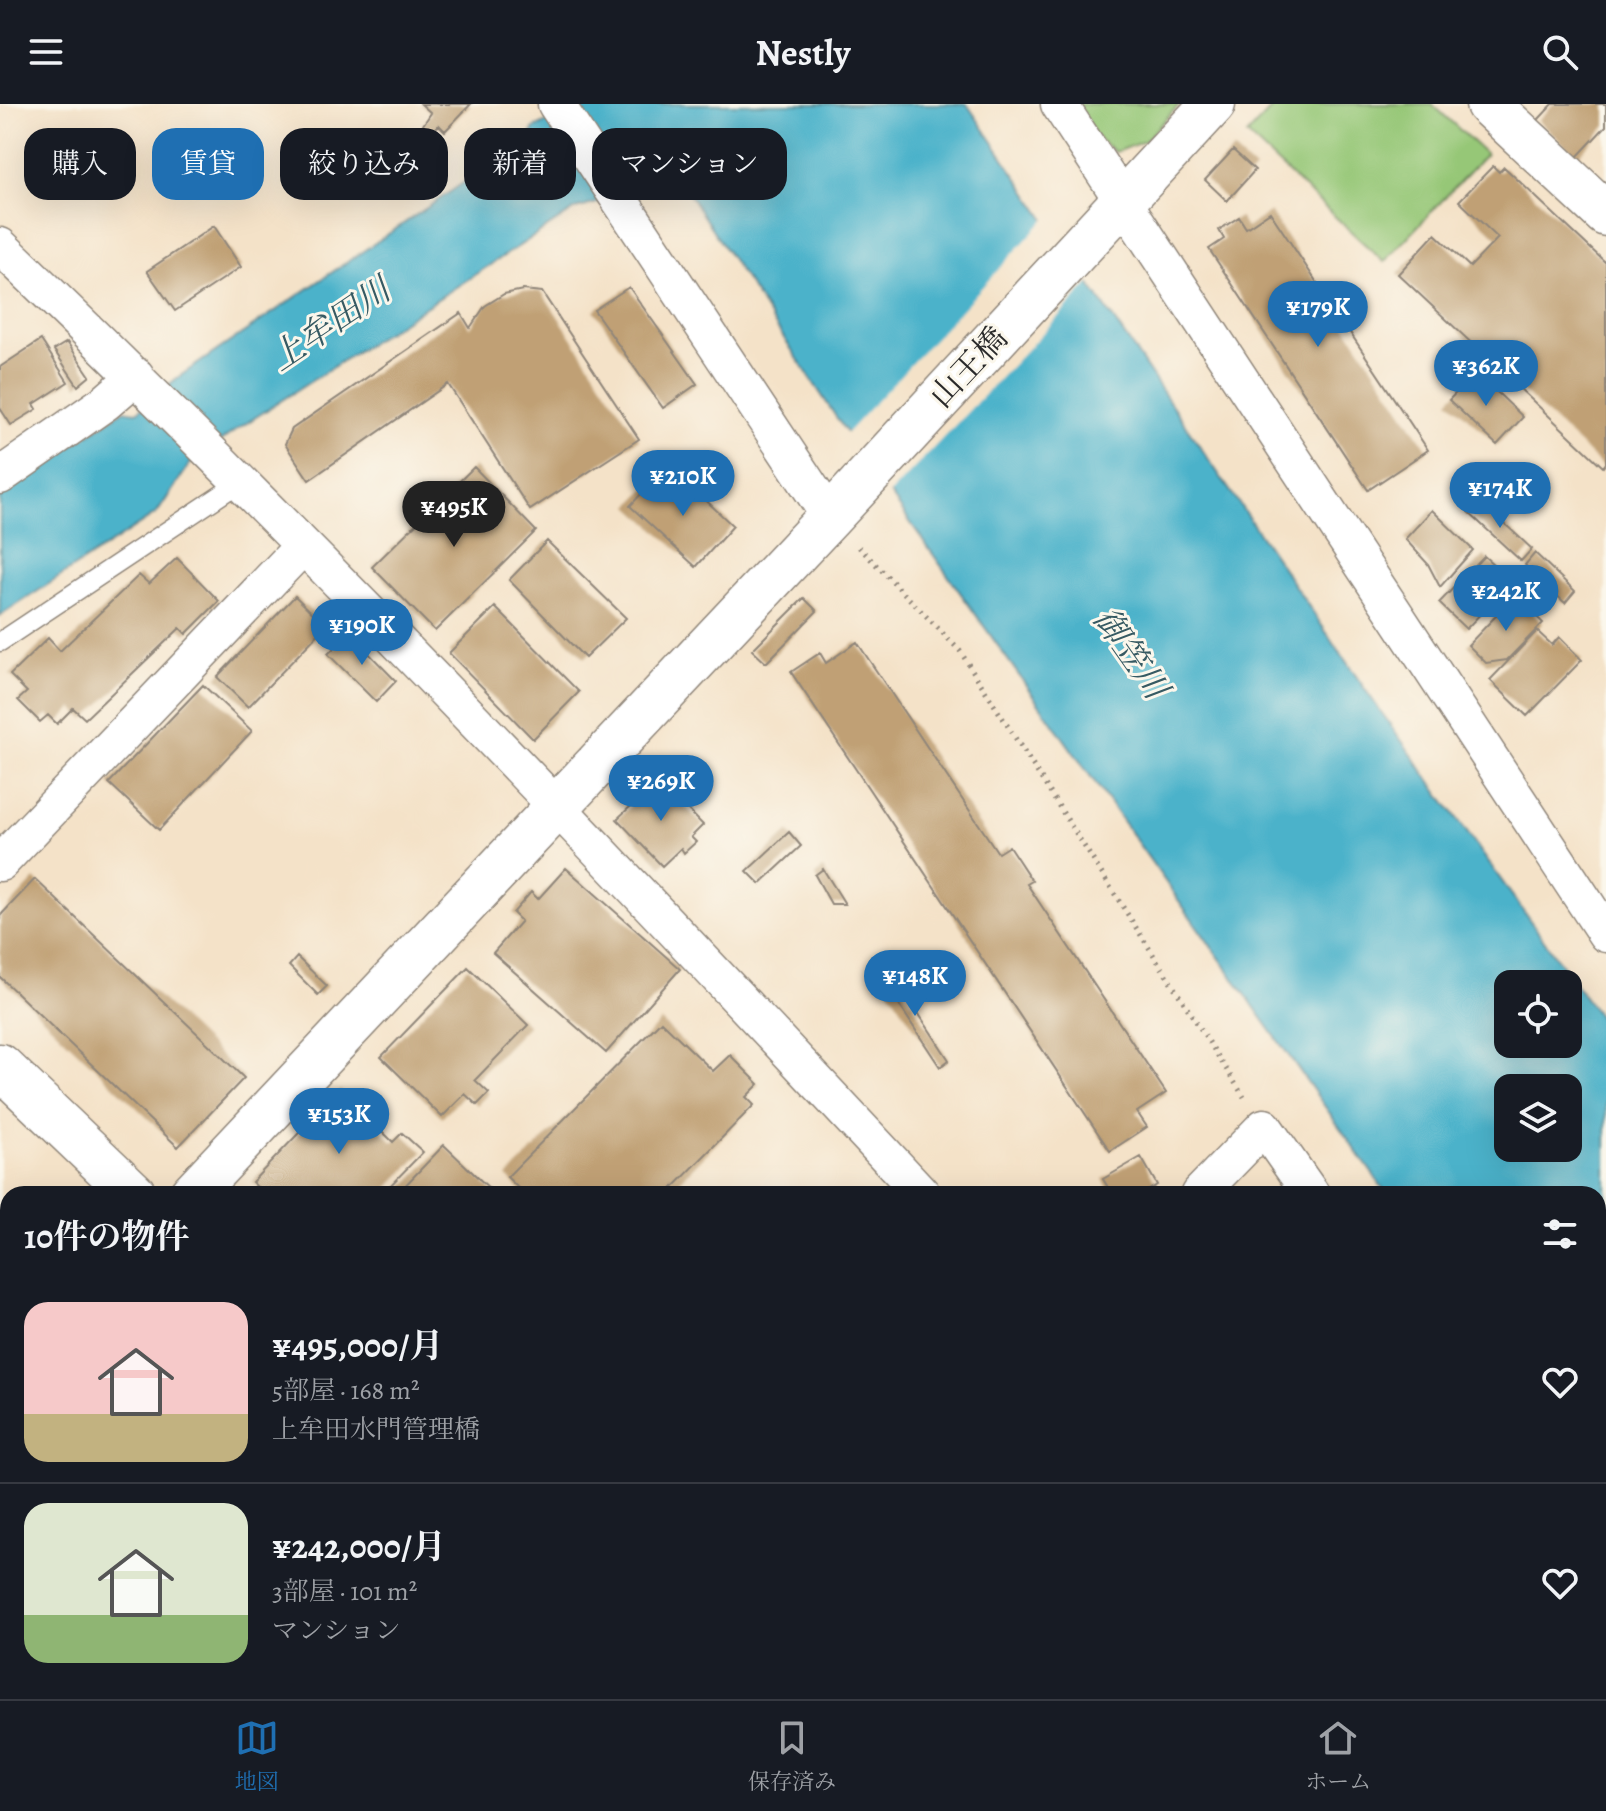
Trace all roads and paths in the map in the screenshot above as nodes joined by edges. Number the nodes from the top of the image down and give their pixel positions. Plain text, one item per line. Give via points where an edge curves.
1 (556, 104) edge
2 (1059, 104) edge
3 (1213, 104) edge
4 (1488, 104) edge
5 (1123, 199) junction
6 (1606, 214) edge
7 (0, 246) edge
8 (142, 382) junction
9 (227, 470) junction
10 (0, 476) edge
11 (837, 509) junction
12 (302, 547) junction
13 (0, 642) edge
14 (557, 805) junction
15 (0, 863) edge
16 (1606, 934) edge
17 (0, 1066) edge
18 (1264, 1127) junction
19 (126, 1186) edge
20 (200, 1186) edge
21 (914, 1186) edge
22 (1207, 1186) edge
23 (1305, 1186) edge

1 - 11 street via 637,230
2 - 5 street
3 - 5 street, 山王橋
4 - 6 street
5 - 11 street, 山王橋
5 - 16 street
7 - 8 street
8 - 9 street
8 - 10 street
9 - 12 street
9 - 13 lane
11 - 14 street, 山王橋
11 - 18 path via 960,651
12 - 14 street
12 - 15 street
14 - 20 street, 山王橋
14 - 21 street
17 - 19 street
18 - 22 street
18 - 23 street

